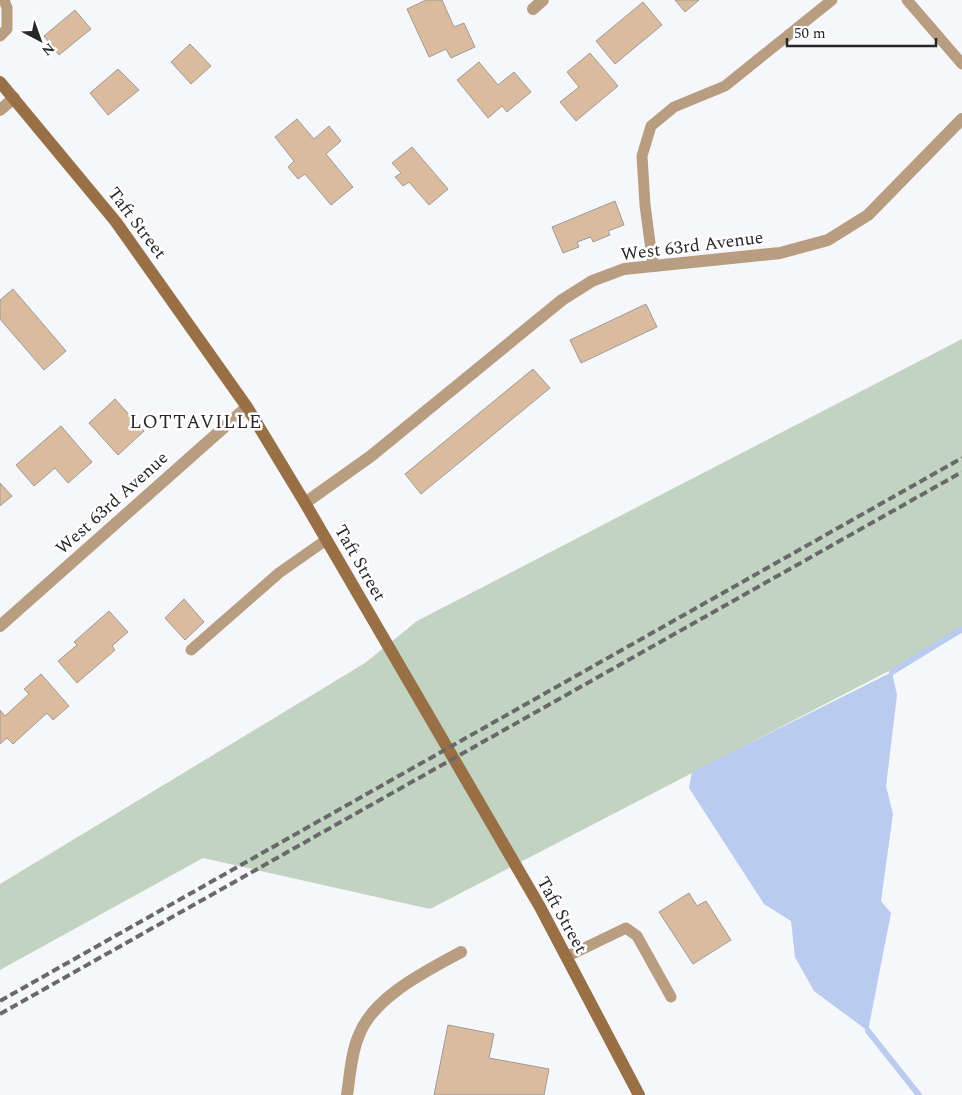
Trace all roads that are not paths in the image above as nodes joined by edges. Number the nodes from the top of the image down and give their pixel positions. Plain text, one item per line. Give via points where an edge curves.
1 (4, 0) edge
2 (543, 0) edge
3 (832, 0) edge
4 (907, 0) edge
5 (533, 9) dead end
6 (0, 36) edge
7 (962, 64) edge
8 (0, 82) edge
9 (14, 98) junction
10 (0, 110) edge
11 (962, 119) edge
12 (653, 265) junction
13 (247, 407) junction
14 (305, 503) junction
15 (326, 540) junction
16 (0, 626) edge
17 (191, 650) dead end
18 (461, 952) dead end
19 (566, 957) junction
20 (671, 997) dead end
21 (347, 1095) edge
22 (639, 1095) edge

1 - 6 lane via 7,29
2 - 5 street
3 - 12 lane via 725,86 674,107 651,126 642,156
4 - 7 lane
8 - 9 main road, Taft Street
9 - 10 street
9 - 13 main road, Taft Street via 116,222
11 - 12 street, West 63rd Avenue via 868,215 828,240 780,253
12 - 14 street, West 63rd Avenue via 624,269 592,281 562,300 370,456
13 - 14 main road, Taft Street
13 - 16 street, West 63rd Avenue
14 - 15 main road, Taft Street
15 - 17 lane via 278,573
15 - 19 main road, Taft Street
18 - 21 street via 410,982 370,1016 358,1035
19 - 20 lane via 626,928 637,936
19 - 22 main road, Taft Street

